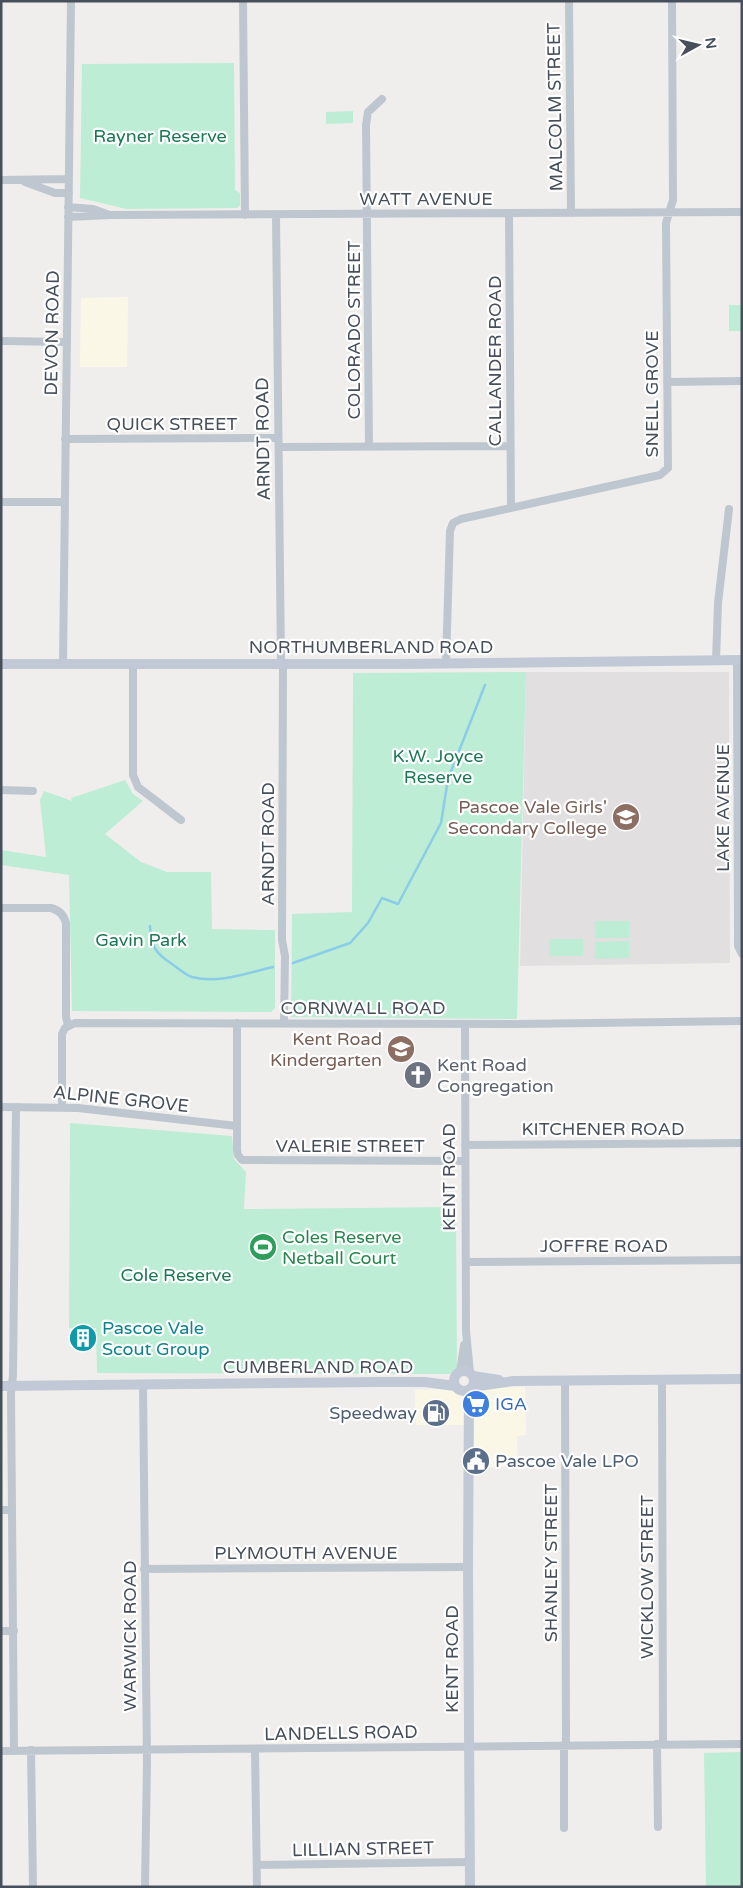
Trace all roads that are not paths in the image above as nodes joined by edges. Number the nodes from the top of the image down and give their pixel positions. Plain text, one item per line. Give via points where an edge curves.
1 (71, 1) edge
2 (243, 1) edge
3 (569, 1) edge
4 (668, 1) edge
5 (672, 1) edge
6 (671, 17) junction
7 (382, 99) dead end
8 (69, 179) junction
9 (1, 180) edge
10 (21, 181) junction
11 (68, 193) junction
12 (68, 207) junction
13 (670, 212) junction
14 (742, 212) edge
15 (571, 213) junction
16 (367, 214) junction
17 (509, 214) junction
18 (111, 215) junction
19 (245, 215) junction
20 (276, 215) junction
21 (68, 217) junction
22 (1, 341) edge
23 (66, 342) junction
24 (742, 381) edge
25 (667, 382) junction
26 (278, 438) junction
27 (65, 439) junction
28 (369, 446) junction
29 (510, 446) junction
30 (279, 447) junction
31 (1, 502) edge
32 (64, 502) junction
33 (511, 507) junction
34 (729, 509) dead end
35 (739, 660) edge
36 (716, 661) junction
37 (446, 663) junction
38 (1, 664) edge
39 (63, 664) junction
40 (133, 664) junction
41 (282, 664) junction
42 (1, 790) edge
43 (33, 791) dead end
44 (181, 820) dead end
45 (1, 908) edge
46 (742, 954) edge
47 (742, 1021) edge
48 (284, 1023) junction
49 (237, 1024) junction
50 (465, 1024) junction
51 (68, 1026) junction
52 (1, 1107) edge
53 (16, 1107) junction
54 (62, 1107) junction
55 (237, 1126) junction
56 (742, 1143) edge
57 (465, 1145) junction
58 (465, 1161) junction
59 (742, 1260) edge
60 (466, 1262) junction
61 (742, 1379) edge
62 (662, 1380) junction
63 (464, 1381) junction
64 (565, 1381) junction
65 (143, 1384) junction
66 (7, 1386) edge
67 (1, 1510) edge
68 (12, 1510) junction
69 (468, 1567) junction
70 (144, 1570) junction
71 (1, 1631) edge
72 (14, 1631) junction
73 (660, 1744) junction
74 (742, 1744) edge
75 (565, 1745) junction
76 (468, 1746) junction
77 (255, 1749) junction
78 (14, 1750) junction
79 (31, 1750) junction
80 (146, 1750) junction
81 (1, 1751) edge
82 (658, 1827) dead end
83 (564, 1828) dead end
84 (470, 1862) junction
85 (257, 1865) junction
86 (33, 1887) edge
87 (145, 1887) edge
88 (257, 1887) edge
89 (470, 1887) edge

1 - 8 street, DEVON ROAD
2 - 19 street
3 - 15 street, MALCOLM STREET
4 - 6 street, SNELL GROVE
5 - 6 street, SNELL GROVE
6 - 13 street, SNELL GROVE via 673,200
7 - 16 street, COLORADO STREET via 367,116
8 - 10 street
8 - 11 street, DEVON ROAD
9 - 10 street
10 - 11 street via 55,193
11 - 12 street, DEVON ROAD
12 - 18 street, WATT AVENUE via 93,209
12 - 21 street, DEVON ROAD
13 - 14 street, WATT AVENUE
13 - 15 street, WATT AVENUE
13 - 25 street, SNELL GROVE via 666,223
15 - 17 street, WATT AVENUE
16 - 17 street, WATT AVENUE
16 - 20 street, WATT AVENUE
16 - 28 street, COLORADO STREET
17 - 29 street, CALLANDER ROAD
18 - 19 street, WATT AVENUE
18 - 21 street, WATT AVENUE
19 - 20 street, WATT AVENUE
20 - 26 street, ARNDT ROAD
21 - 23 street, DEVON ROAD
22 - 23 street
23 - 27 street, DEVON ROAD
24 - 25 street
25 - 33 street, SNELL GROVE via 668,465 665,472
26 - 27 street, QUICK STREET
26 - 30 street, ARNDT ROAD
27 - 32 street, DEVON ROAD
28 - 29 street
28 - 30 street
29 - 33 street, CALLANDER ROAD
30 - 41 street, ARNDT ROAD
31 - 32 street
32 - 39 street, DEVON ROAD
33 - 37 street, SNELL GROVE via 456,520 451,526
34 - 36 street via 718,603
35 - 36 street, NORTHUMBERLAND ROAD
35 - 46 street, LAKE AVENUE via 738,946
36 - 37 street, NORTHUMBERLAND ROAD
37 - 41 street, NORTHUMBERLAND ROAD
38 - 39 street, NORTHUMBERLAND ROAD
39 - 40 street, NORTHUMBERLAND ROAD
40 - 41 street, NORTHUMBERLAND ROAD
40 - 44 street via 133,774 138,787
41 - 48 street, ARNDT ROAD
42 - 43 street
45 - 51 street via 51,908 64,916
47 - 50 street, CORNWALL ROAD
48 - 49 street, CORNWALL ROAD
48 - 50 street, CORNWALL ROAD
49 - 51 street, CORNWALL ROAD via 79,1023
49 - 55 street
50 - 57 street, KENT ROAD
51 - 54 street via 62,1041
52 - 53 street, ALPINE GROVE
53 - 54 street, ALPINE GROVE
53 - 66 street
54 - 55 street, ALPINE GROVE
55 - 58 street, VALERIE STREET via 238,1155 242,1160
56 - 57 street, KITCHENER ROAD
57 - 58 street, KENT ROAD
58 - 60 street, KENT ROAD
59 - 60 street, JOFFRE ROAD
60 - 63 street, KENT ROAD
61 - 62 street, CUMBERLAND ROAD
62 - 64 street, CUMBERLAND ROAD
62 - 73 street, WICKLOW STREET
63 - 64 street, CUMBERLAND ROAD
63 - 65 street, CUMBERLAND ROAD
63 - 69 street, KENT ROAD via 468,1432
64 - 75 street, SHANLEY STREET
65 - 66 street, CUMBERLAND ROAD
65 - 70 street, WARWICK ROAD
66 - 68 street
67 - 68 street
68 - 72 street
69 - 70 street, PLYMOUTH AVENUE
69 - 76 street, KENT ROAD
70 - 80 street, WARWICK ROAD
71 - 72 street
72 - 78 street
73 - 74 street, LANDELLS ROAD
73 - 75 street, LANDELLS ROAD
73 - 82 street, WICKLOW STREET
75 - 76 street, LANDELLS ROAD
75 - 83 street, SHANLEY STREET
76 - 77 street, LANDELLS ROAD
76 - 84 street, KENT ROAD
77 - 80 street, LANDELLS ROAD
77 - 85 street
78 - 79 street, LANDELLS ROAD
78 - 81 street, LANDELLS ROAD
79 - 80 street, LANDELLS ROAD
79 - 86 street
80 - 87 street, WARWICK ROAD
84 - 85 street, LILLIAN STREET
84 - 89 street, KENT ROAD
85 - 88 street

